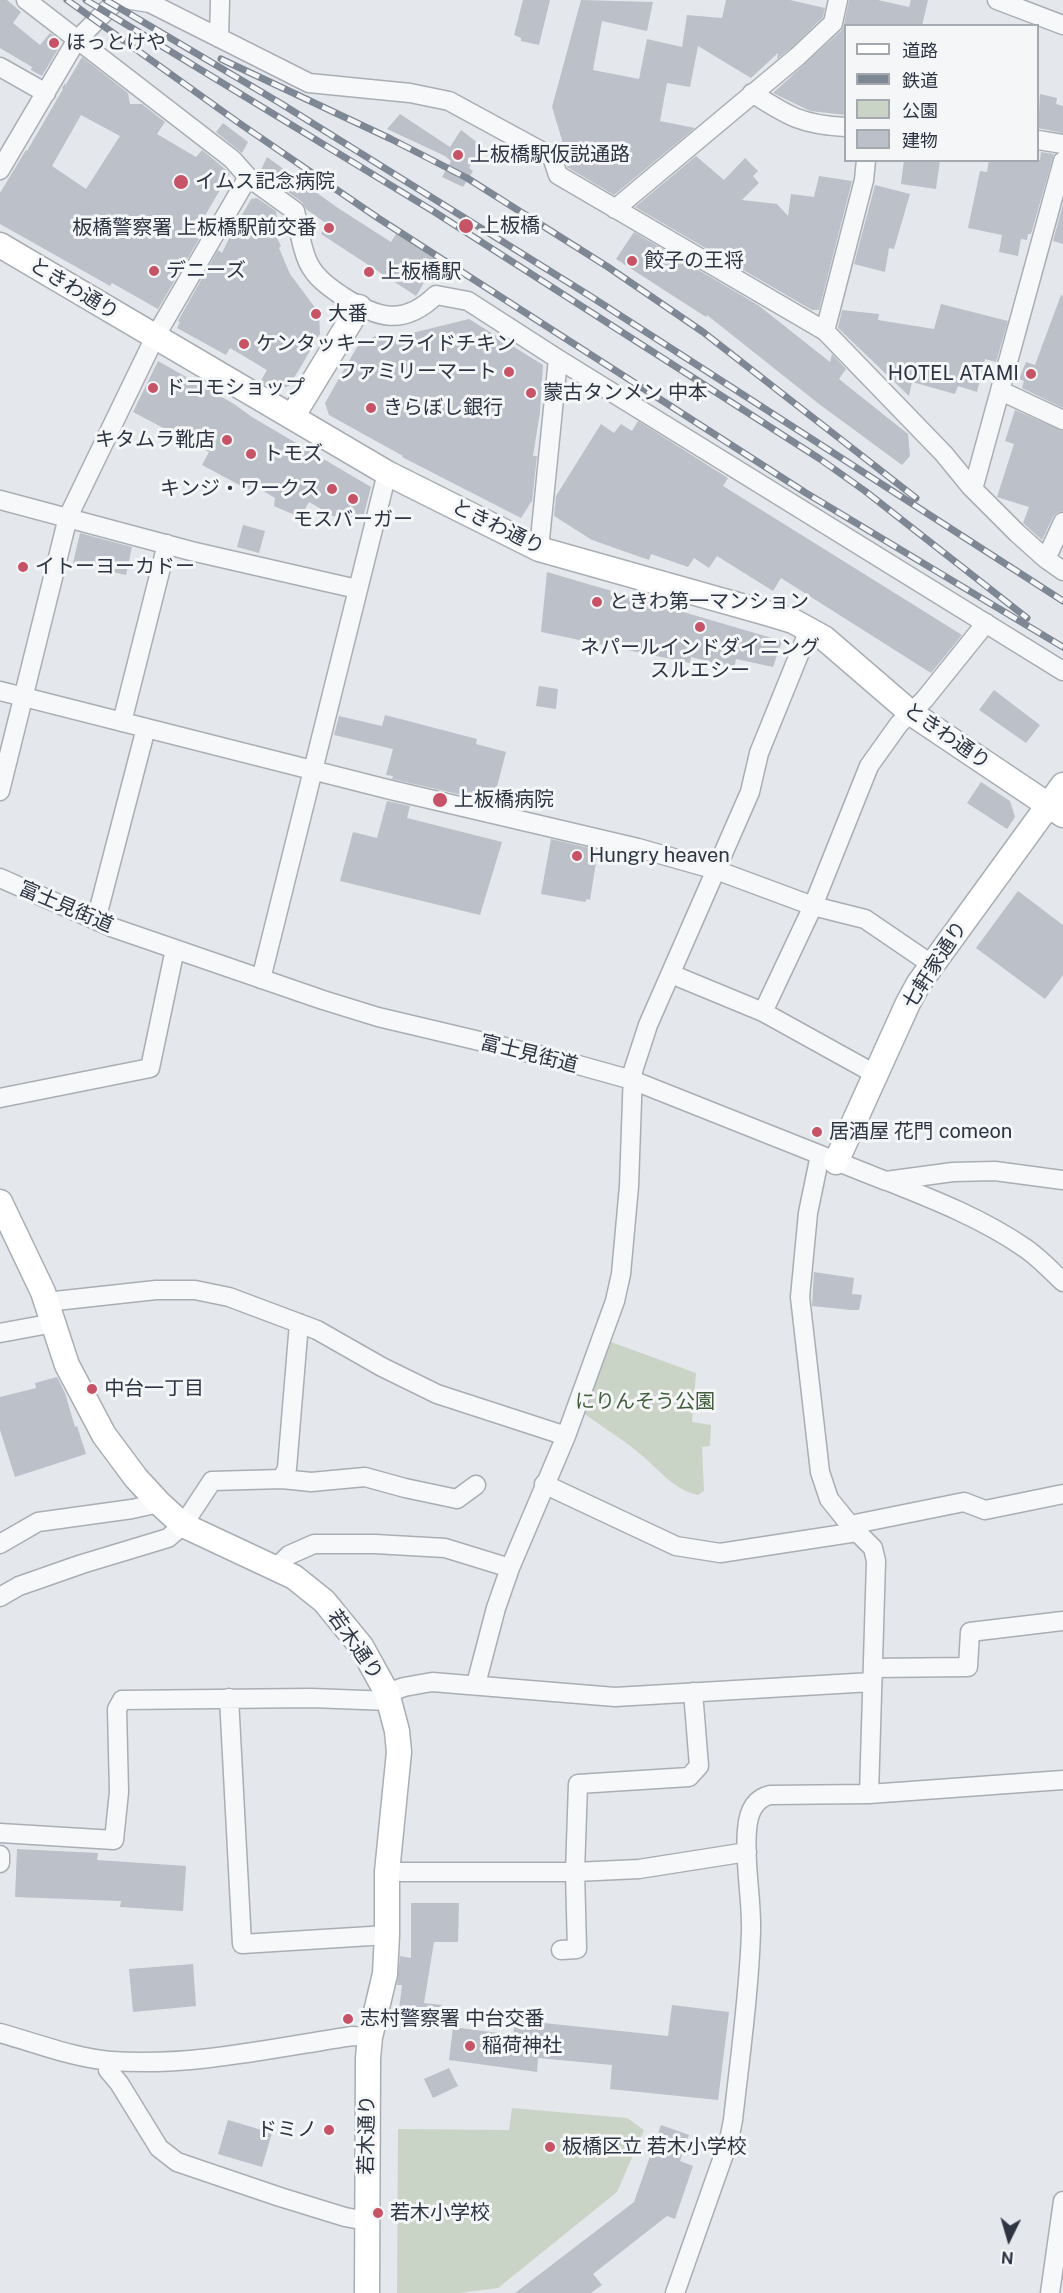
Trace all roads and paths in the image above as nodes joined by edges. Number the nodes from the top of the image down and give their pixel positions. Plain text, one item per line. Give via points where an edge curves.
1 (26, 0) edge
2 (122, 0) edge
3 (131, 0) edge
4 (220, 0) edge
5 (838, 0) edge
6 (997, 0) edge
7 (151, 2) edge
8 (1063, 25) edge
9 (219, 38) junction
10 (76, 41) junction
11 (0, 67) edge
12 (46, 93) junction
13 (752, 93) junction
14 (844, 127) edge
15 (1039, 140) edge
16 (1063, 144) edge
17 (1063, 161) edge
18 (866, 162) edge
19 (0, 170) edge
20 (248, 177) junction
21 (615, 209) junction
22 (0, 245) edge
23 (359, 307) junction
24 (825, 331) junction
25 (155, 337) junction
26 (558, 359) junction
27 (1000, 391) junction
28 (292, 417) junction
29 (1063, 420) edge
30 (387, 473) junction
31 (971, 487) junction
32 (0, 500) edge
33 (68, 517) junction
34 (1063, 522) edge
35 (167, 544) junction
36 (539, 549) junction
37 (1046, 559) junction
38 (1063, 571) edge
39 (357, 590) junction
40 (986, 623) junction
41 (809, 630) junction
42 (1063, 671) edge
43 (0, 691) edge
44 (24, 697) junction
45 (911, 713) junction
46 (122, 722) junction
47 (146, 728) junction
48 (314, 770) junction
49 (1063, 784) edge
50 (0, 791) edge
51 (1055, 810) edge
52 (716, 870) junction
53 (0, 879) edge
54 (813, 906) junction
55 (96, 920) junction
56 (175, 949) junction
57 (931, 964) junction
58 (671, 974) junction
59 (261, 978) junction
60 (763, 1012) junction
61 (875, 1074) junction
62 (632, 1080) junction
63 (0, 1098) edge
64 (828, 1159) junction
65 (1062, 1175) edge
66 (885, 1181) junction
67 (0, 1202) edge
68 (1063, 1281) edge
69 (50, 1312) junction
70 (299, 1323) junction
71 (0, 1333) edge
72 (566, 1436) junction
73 (282, 1479) junction
74 (544, 1484) junction
75 (476, 1485) dead end
76 (1063, 1494) edge
77 (159, 1503) junction
78 (183, 1525) junction
79 (853, 1528) junction
80 (0, 1544) edge
81 (276, 1568) junction
82 (510, 1568) junction
83 (0, 1597) edge
84 (1063, 1621) edge
85 (873, 1675) junction
86 (476, 1684) junction
87 (693, 1692) junction
88 (389, 1697) junction
89 (229, 1698) junction
90 (1063, 1780) edge
91 (869, 1794) junction
92 (0, 1833) edge
93 (747, 1852) junction
94 (0, 1855) edge
95 (0, 1863) edge
96 (387, 1872) junction
97 (575, 1872) junction
98 (387, 1935) junction
99 (561, 1950) dead end
100 (0, 2033) edge
101 (370, 2037) junction
102 (108, 2070) dead end
103 (1063, 2201) edge
104 (366, 2221) junction
105 (367, 2293) edge
106 (675, 2293) edge
107 (1050, 2293) edge

1 - 10 street
2 - 10 street via 113,4
3 - 7 street
4 - 9 street
5 - 13 street via 833,23
6 - 8 street
7 - 9 street
9 - 21 street via 309,83 449,101 552,157 558,175
10 - 12 street
10 - 20 street via 232,159
11 - 12 street
12 - 19 street
13 - 14 street via 789,117
13 - 21 street
15 - 16 street
17 - 27 street
18 - 24 street
20 - 23 street via 295,211 307,263 315,275
20 - 25 street
21 - 24 street
22 - 25 street, ときわ通り
23 - 26 street via 396,316 414,312 436,295 468,301
23 - 28 street
24 - 31 street
25 - 28 street, ときわ通り
25 - 33 street
26 - 36 street
26 - 40 street
27 - 29 street
27 - 31 street
28 - 30 street, ときわ通り
30 - 36 street, ときわ通り
30 - 39 street
31 - 37 street
32 - 33 street
33 - 35 street
33 - 44 street
34 - 37 street
35 - 39 street
35 - 46 street
36 - 41 street, ときわ通り via 770,614
37 - 38 street
39 - 48 street
40 - 42 street
40 - 45 street
41 - 45 street, ときわ通り via 824,638
41 - 52 street via 759,753 750,792
43 - 44 street
44 - 46 street
44 - 50 street
45 - 51 street, ときわ通り
45 - 54 street via 869,766
46 - 47 street
47 - 48 street
47 - 55 street
48 - 52 street
48 - 59 street
49 - 51 street, 七軒家通り
51 - 57 street, 七軒家通り
52 - 54 street
52 - 58 street
53 - 55 street, 富士見街道
54 - 57 street via 865,920
54 - 60 street
55 - 56 street, 富士見街道
56 - 59 street, 富士見街道
56 - 63 street via 150,1068
57 - 61 street, 七軒家通り
58 - 60 street
58 - 62 street via 648,1025
59 - 62 street, 富士見街道 via 378,1017
60 - 61 street
61 - 64 street, 七軒家通り
62 - 64 street, 富士見街道
62 - 72 street via 630,1186 621,1274
64 - 66 street, 富士見街道
64 - 79 street via 808,1213 800,1297 820,1472 829,1499
65 - 66 street, 富士見街道 via 953,1172
66 - 68 street via 990,1226 1026,1249
67 - 69 street, 若木通り
69 - 70 street via 156,1290 195,1290 229,1297
69 - 71 street
69 - 77 street, 若木通り via 68,1365 104,1435
70 - 72 street via 437,1394
70 - 73 street via 287,1468
72 - 74 street
73 - 75 street via 311,1482 365,1477 457,1499
73 - 78 street via 212,1481
74 - 79 street via 676,1546 709,1551
74 - 82 street
76 - 79 street via 985,1510 964,1502
77 - 78 street, 若木通り
77 - 80 street via 38,1522
78 - 81 street, 若木通り
78 - 83 street via 168,1538 19,1586
79 - 85 street via 873,1548 876,1561
81 - 82 street via 289,1555 314,1544 375,1544 445,1548
81 - 88 street, 若木通り via 310,1589 337,1615 372,1664
82 - 86 street
84 - 85 street via 970,1632 968,1667
85 - 87 street
85 - 91 street
86 - 87 street via 597,1696
86 - 88 street via 432,1682 404,1687
87 - 97 street via 699,1766 689,1777 578,1784
88 - 89 street
88 - 96 street, 若木通り via 399,1752
89 - 92 street via 122,1700 117,1709 114,1840
89 - 98 street via 242,1944
90 - 91 street
91 - 93 street via 762,1797 751,1811
93 - 97 street via 639,1869
93 - 106 street via 750,1956 733,2120
94 - 95 street
96 - 97 street
96 - 98 street, 若木通り
97 - 99 street via 577,1949
98 - 101 street, 若木通り via 385,1974
100 - 101 street via 109,2061 174,2061 352,2036
101 - 104 street, 若木通り
102 - 104 street via 159,2148 177,2162
103 - 107 street
104 - 105 street, 若木通り

